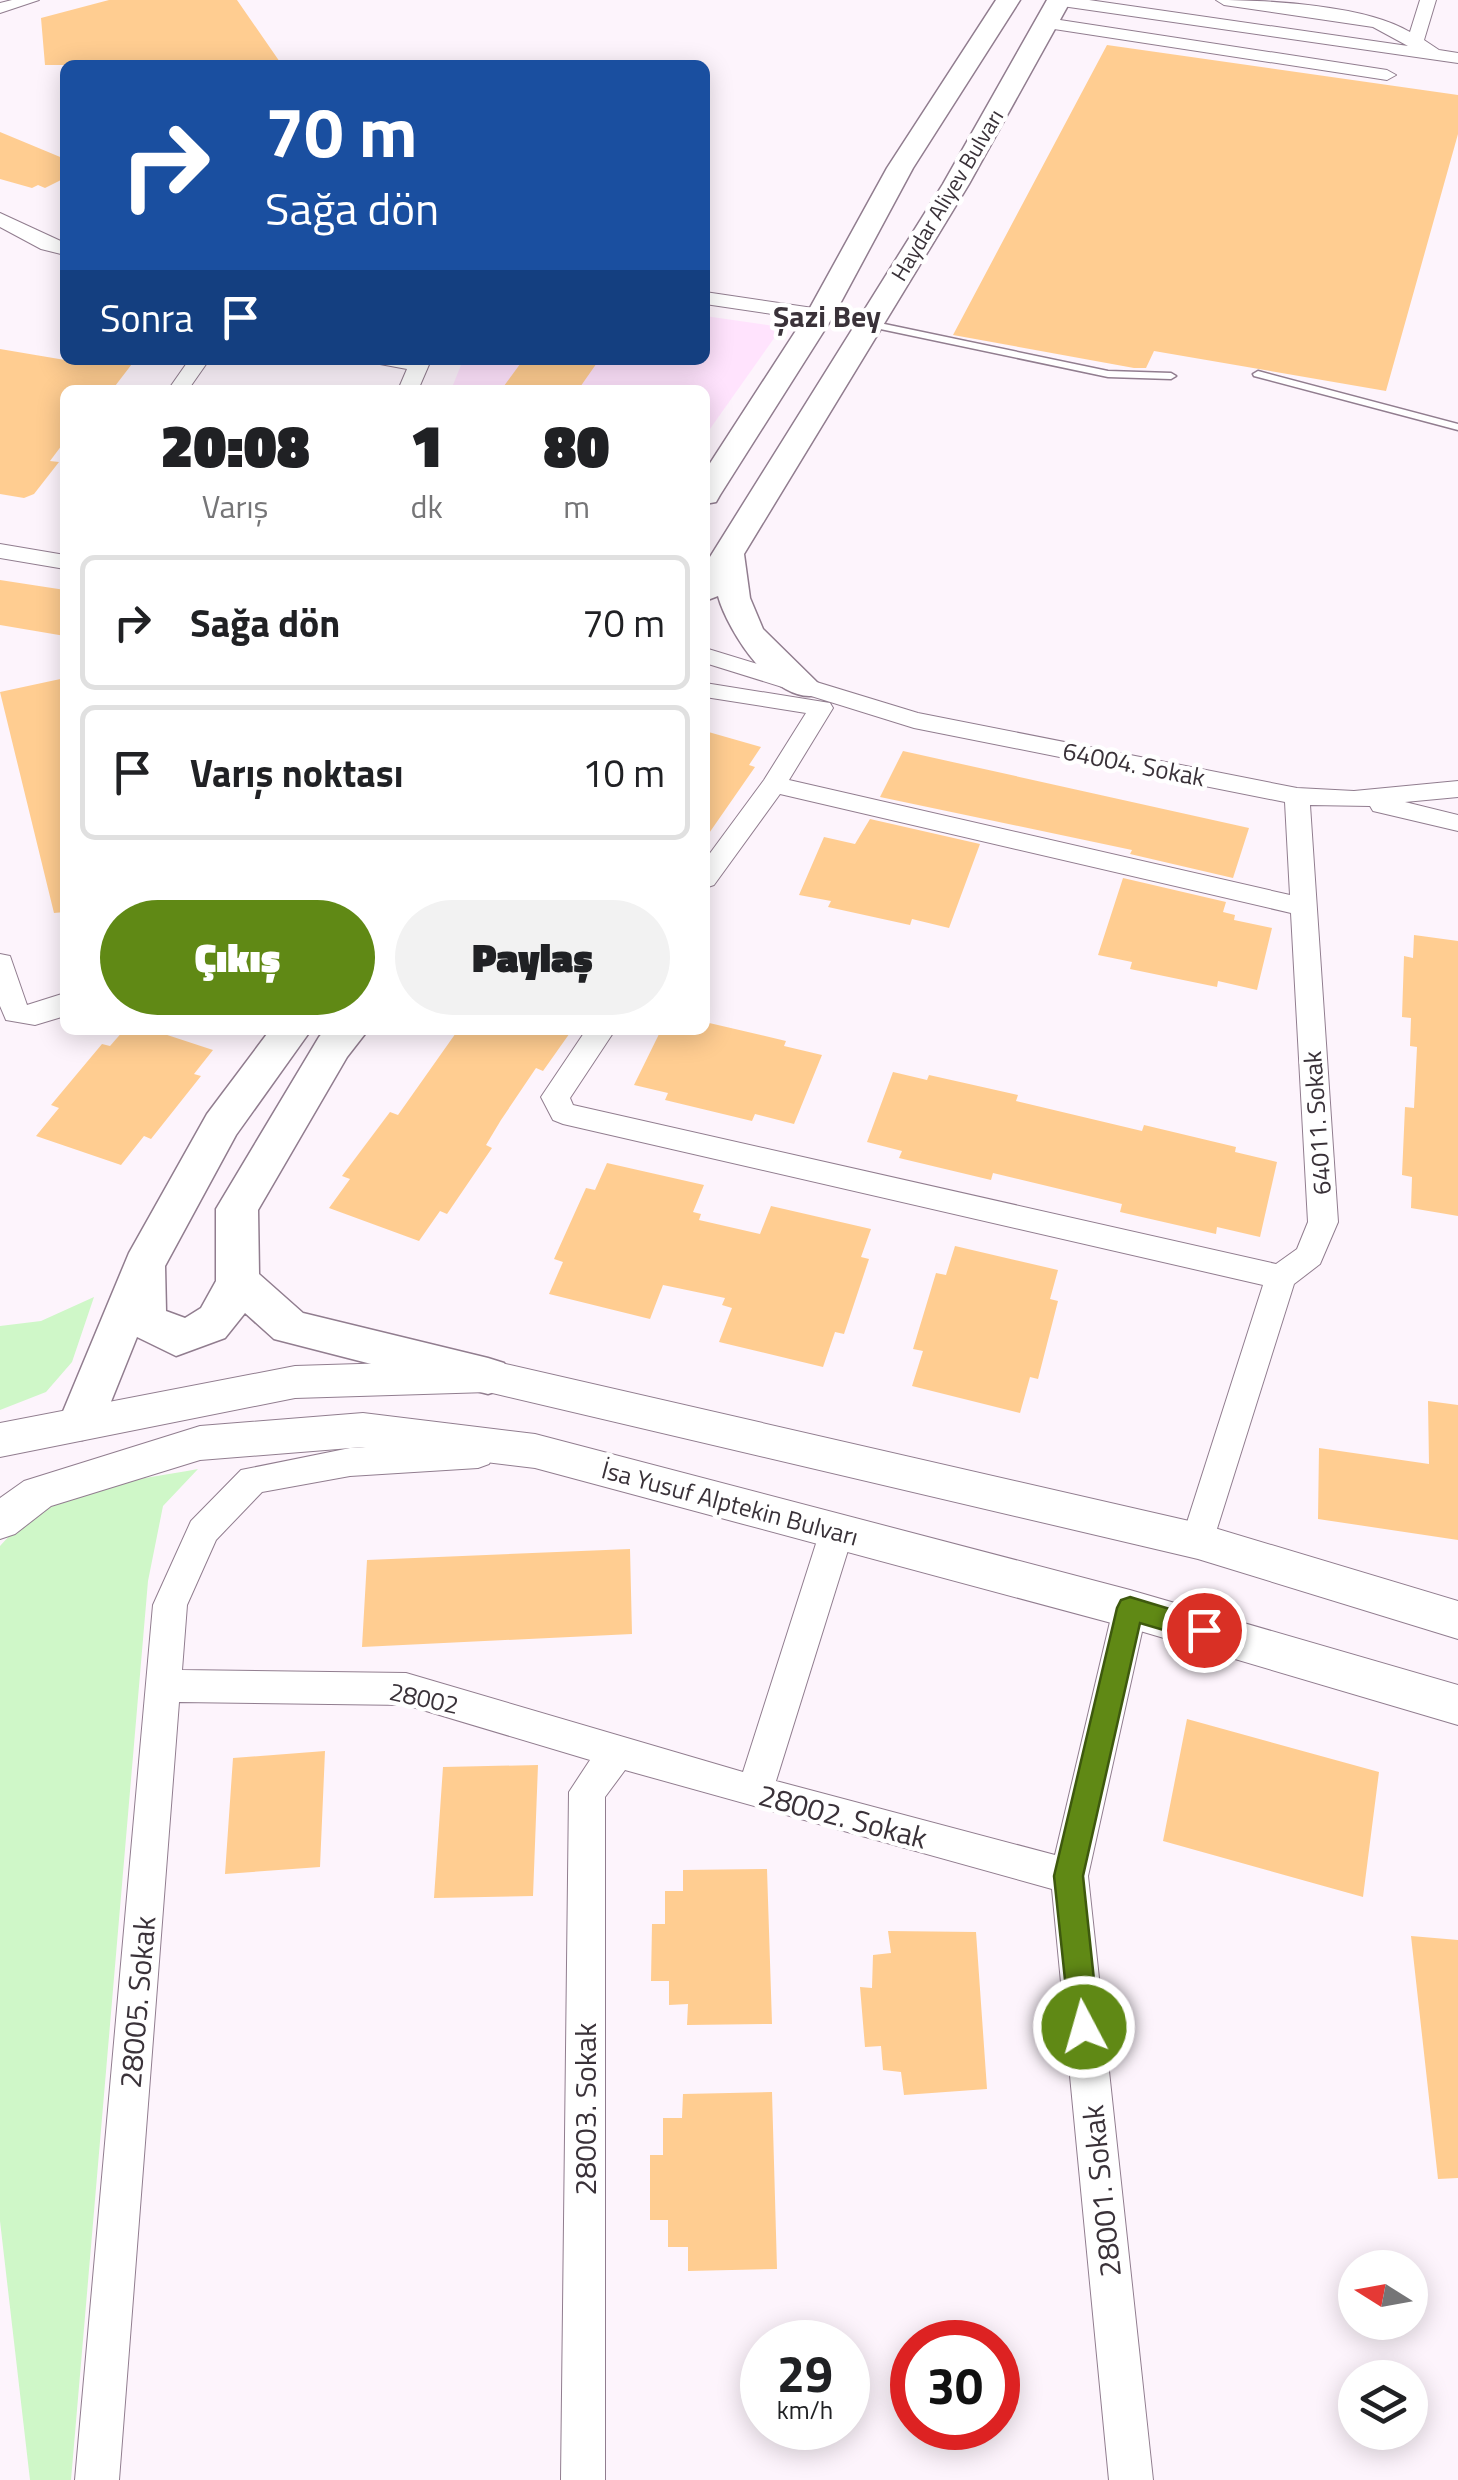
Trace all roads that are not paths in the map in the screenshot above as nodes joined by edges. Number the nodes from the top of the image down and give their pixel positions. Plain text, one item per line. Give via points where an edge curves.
1 (30, 0) edge
2 (1008, 0) edge
3 (1224, 0) edge
4 (1428, 0) edge
5 (1055, 6) edge
6 (0, 8) edge
7 (1415, 44) junction
8 (1458, 58) edge
9 (1387, 75) dead end
10 (0, 219) edge
11 (20, 232) junction
12 (0, 247) edge
13 (60, 247) edge
14 (710, 299) edge
15 (820, 315) junction
16 (870, 324) junction
17 (1258, 374) dead end
18 (1171, 376) dead end
19 (1458, 427) edge
20 (710, 487) edge
21 (0, 550) edge
22 (728, 553) junction
23 (60, 561) edge
24 (710, 582) edge
25 (710, 657) edge
26 (710, 690) edge
27 (813, 698) junction
28 (774, 785) junction
29 (1458, 789) edge
30 (1297, 796) junction
31 (1354, 799) junction
32 (1458, 823) edge
33 (710, 872) edge
34 (1302, 906) junction
35 (0, 963) edge
36 (60, 1006) edge
37 (287, 1035) edge
38 (344, 1035) edge
39 (598, 1035) edge
40 (144, 1264) junction
41 (1281, 1276) junction
42 (238, 1280) junction
43 (488, 1376) junction
44 (82, 1420) junction
45 (0, 1440) edge
46 (535, 1450) junction
47 (0, 1521) edge
48 (838, 1531) junction
49 (1198, 1541) junction
50 (1130, 1608) junction
51 (1458, 1620) edge
52 (164, 1686) junction
53 (1458, 1705) edge
54 (619, 1750) junction
55 (755, 1792) junction
56 (1068, 1876) junction
57 (97, 2480) edge
58 (583, 2480) edge
59 (1131, 2480) edge

1 - 6 street
2 - 15 main road, Haydar Aliyev Bulvarı via 900,168
3 - 7 street via 1376,22
4 - 7 street
5 - 8 street
5 - 9 street
5 - 16 main road, Haydar Aliyev Bulvarı
7 - 8 street
10 - 11 street
11 - 12 street
11 - 13 street
14 - 15 street
15 - 20 main road, Haydar Aliyev Bulvarı
16 - 18 lane via 1131,378
16 - 22 main road, Haydar Aliyev Bulvarı
17 - 19 lane
21 - 23 street
22 - 24 main road, Haydar Aliyev Bulvarı
22 - 27 main road via 730,593 744,626 764,655
25 - 27 street, 64004. Sokak
26 - 27 street, 64004. Sokak
27 - 28 street
27 - 30 street, 64004. Sokak
28 - 33 street
28 - 34 street
29 - 31 street
30 - 31 street, 64004. Sokak
30 - 34 street, 64011. Sokak
31 - 32 street
34 - 41 street, 64011. Sokak via 1324,1222 1309,1256
35 - 36 street via 16,1013 48,1013
37 - 40 main road via 222,1125
38 - 42 main road via 237,1210
39 - 41 street via 555,1097 563,1113
40 - 42 main road via 144,1320 176,1338 206,1330 225,1313
40 - 44 main road
41 - 49 street, 64011. Sokak
42 - 43 main road via 290,1327
43 - 44 street via 295,1382
43 - 49 street
44 - 45 street
46 - 47 street, İsa Yusuf Alptekin Bulvarı via 363,1430 200,1443 38,1493
46 - 48 street, İsa Yusuf Alptekin Bulvarı
46 - 52 street, 28005. Sokak via 350,1462 253,1480 203,1531 170,1605
48 - 50 street, İsa Yusuf Alptekin Bulvarı
48 - 55 street
49 - 51 street
50 - 53 street, İsa Yusuf Alptekin Bulvarı
50 - 56 street, 28001. Sokak
52 - 54 street, 28002 via 406,1688
52 - 57 street, 28005. Sokak
54 - 55 street, 28002. Sokak
54 - 58 street, 28003. Sokak via 587,1792
55 - 56 street, 28002. Sokak
56 - 59 street, 28001. Sokak

